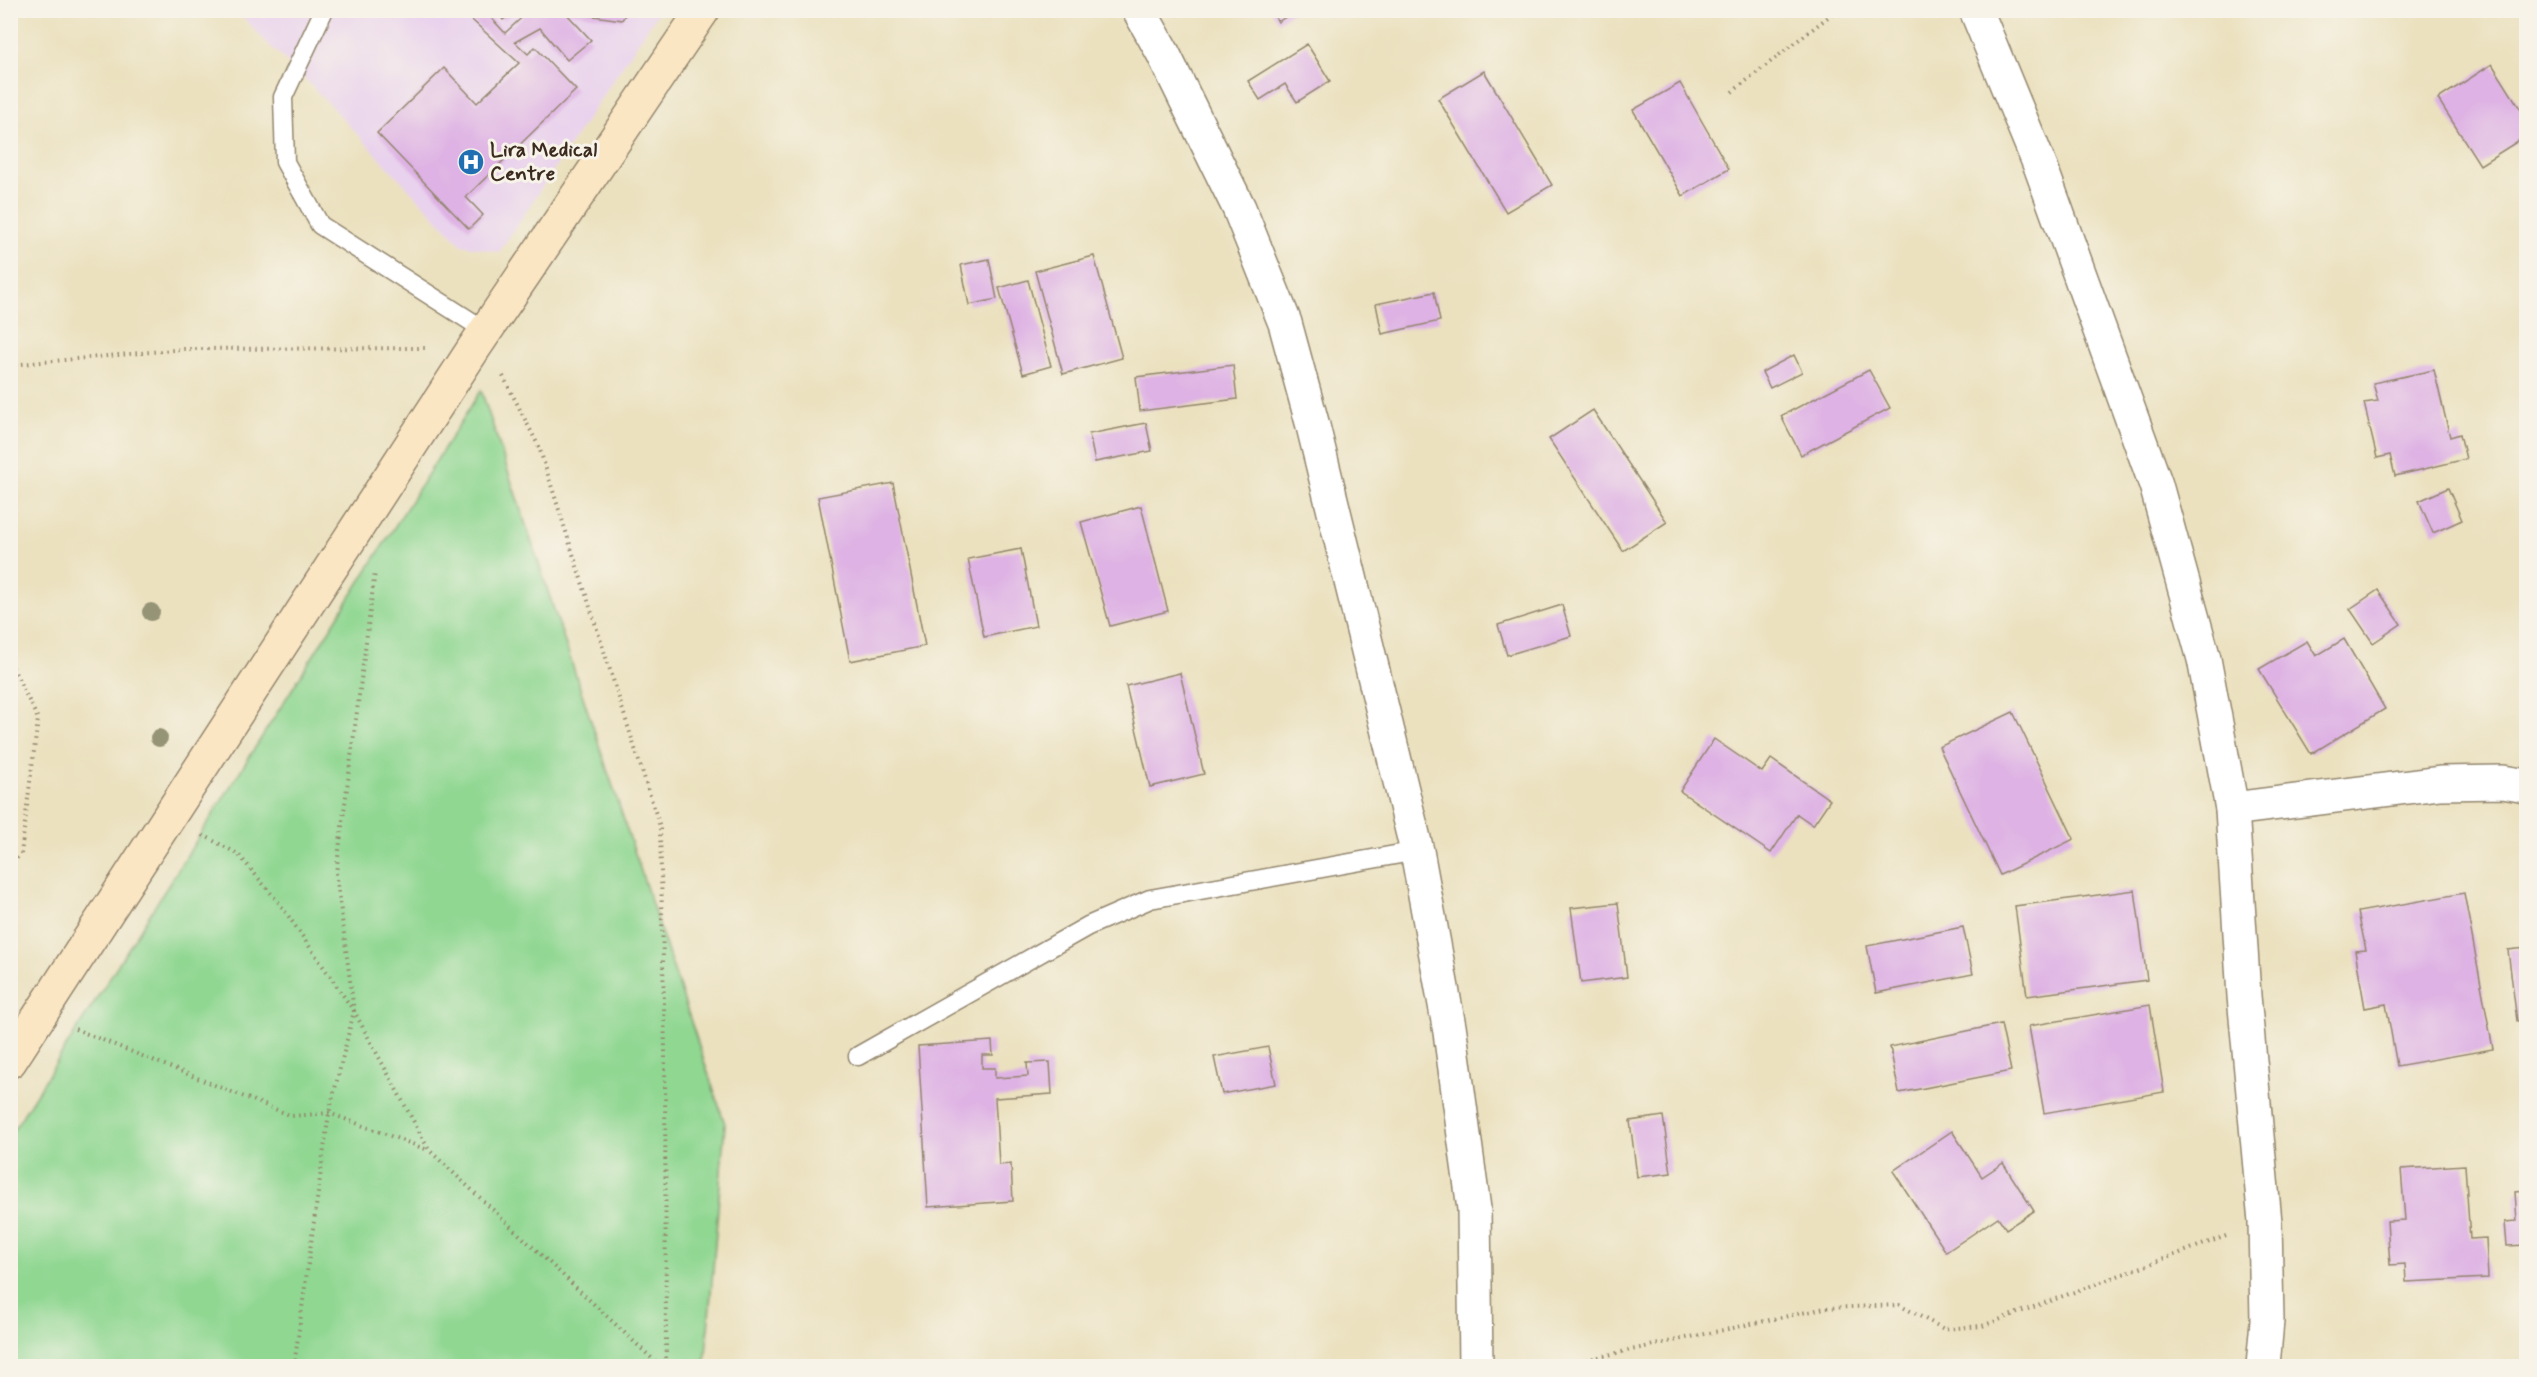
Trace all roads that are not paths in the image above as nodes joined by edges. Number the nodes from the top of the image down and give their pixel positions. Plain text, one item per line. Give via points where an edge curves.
1 (324, 10) edge
2 (703, 10) edge
3 (1139, 10) edge
4 (1976, 10) edge
5 (480, 339) junction
6 (2526, 786) edge
7 (2232, 809) junction
8 (1417, 851) junction
9 (858, 1056) dead end
10 (10, 1061) edge
11 (1476, 1366) edge
12 (2263, 1366) edge

1 - 5 lane via 283,97 285,162 320,225
2 - 5 street
3 - 8 street via 1239,208 1285,323
4 - 7 street via 2041,168 2156,485 2204,659
5 - 10 street
6 - 7 street via 2503,782 2440,783
7 - 12 street via 2265,1222 2267,1321
8 - 9 lane via 1150,899 1088,926
8 - 11 street via 1450,1032 1474,1209

